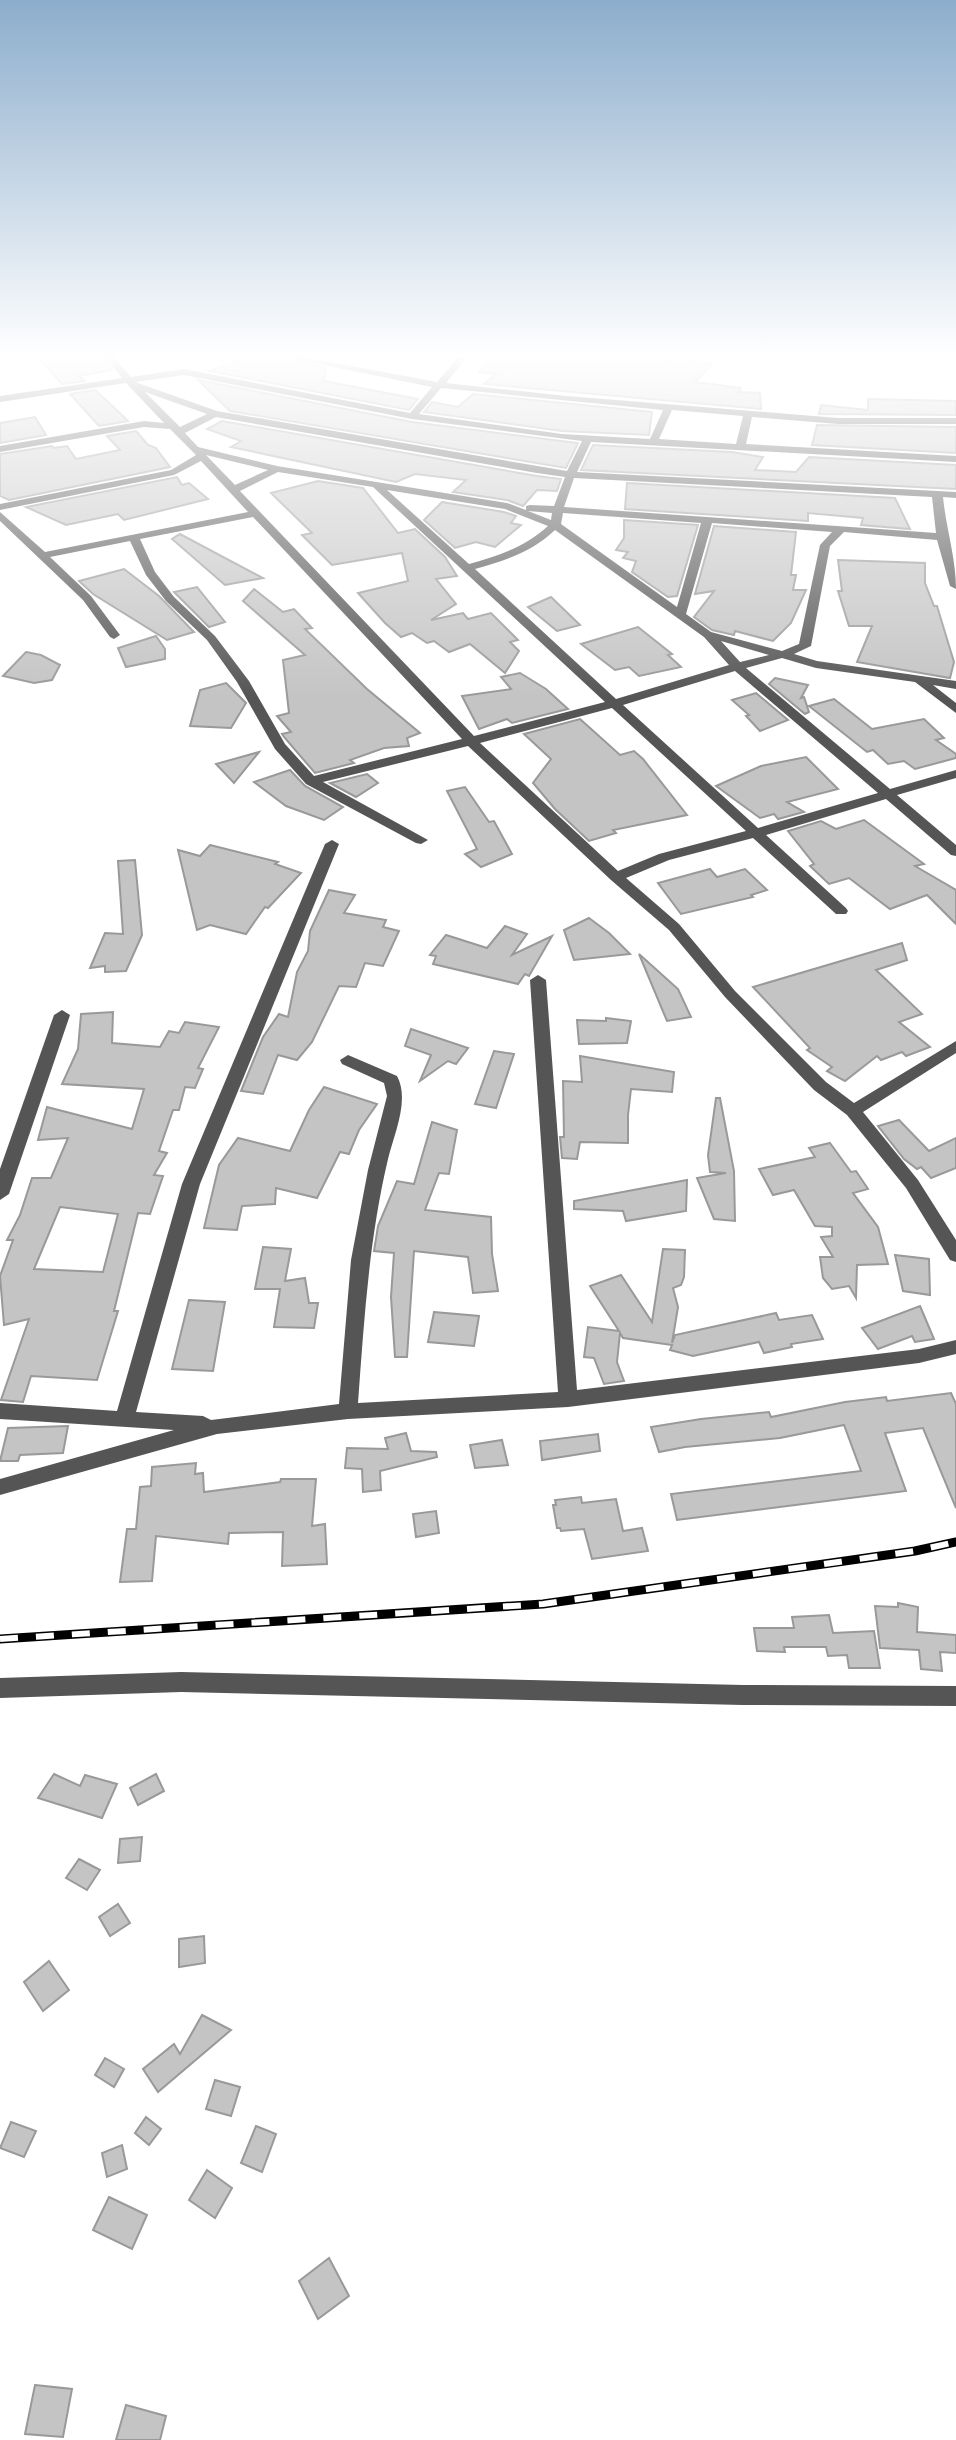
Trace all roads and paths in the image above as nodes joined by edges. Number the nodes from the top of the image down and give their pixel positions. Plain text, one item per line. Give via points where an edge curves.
1 (177, 470) edge
2 (205, 470) edge
3 (274, 470) edge
4 (281, 470) edge
5 (544, 470) edge
6 (571, 470) edge
7 (174, 472) junction
8 (569, 474) junction
9 (208, 476) junction
10 (376, 485) junction
11 (234, 490) junction
12 (937, 495) junction
13 (956, 495) edge
14 (0, 506) edge
15 (506, 506) junction
16 (556, 511) junction
17 (258, 513) junction
18 (0, 515) edge
19 (706, 521) junction
20 (555, 525) junction
21 (798, 527) junction
22 (841, 528) junction
23 (942, 537) junction
24 (134, 538) junction
25 (825, 545) junction
26 (44, 555) junction
27 (467, 568) junction
28 (956, 586) edge
29 (680, 615) junction
30 (707, 634) junction
31 (114, 635) dead end
32 (805, 646) junction
33 (783, 656) junction
34 (816, 664) junction
35 (737, 666) junction
36 (919, 680) junction
37 (956, 685) edge
38 (614, 705) junction
39 (956, 709) edge
40 (470, 740) junction
41 (956, 774) edge
42 (311, 781) junction
43 (887, 795) junction
44 (756, 833) junction
45 (421, 840) dead end
46 (332, 844) dead end
47 (956, 852) edge
48 (616, 877) junction
49 (841, 911) dead end
50 (538, 980) dead end
51 (62, 1015) dead end
52 (956, 1046) edge
53 (348, 1060) dead end
54 (853, 1111) junction
55 (8, 1149) edge
56 (0, 1194) edge
57 (956, 1255) edge
58 (956, 1347) edge
59 (568, 1399) junction
60 (0, 1411) edge
61 (348, 1411) junction
62 (124, 1419) junction
63 (217, 1426) junction
64 (0, 1487) edge
65 (0, 1688) edge
66 (956, 1696) edge

1 - 7 street
2 - 9 street
3 - 11 street
4 - 10 street
5 - 8 street
6 - 8 street
7 - 9 street
7 - 14 street
8 - 12 street
8 - 16 street
9 - 11 street
10 - 15 street
10 - 27 street
11 - 17 street
12 - 13 street
12 - 23 street
15 - 16 street
15 - 20 street
16 - 19 street
16 - 20 street
17 - 24 street
17 - 40 street
18 - 26 street
19 - 21 street
19 - 29 street
20 - 27 street via 507,556
20 - 29 street
21 - 22 street
21 - 25 street
22 - 23 street
22 - 25 street
23 - 28 street
24 - 26 street
24 - 42 street via 150,573 211,638 243,681 280,746
25 - 32 street
26 - 31 street via 87,598
27 - 38 street
29 - 30 street
30 - 33 street
30 - 35 street
32 - 33 street
32 - 34 street
33 - 34 street
33 - 35 street
34 - 36 street
35 - 38 street
35 - 43 street
36 - 37 street
36 - 39 street
38 - 40 street
38 - 44 street
40 - 42 street
40 - 48 street
41 - 43 street
42 - 45 street
43 - 44 street
43 - 47 street
44 - 48 street via 664,857
44 - 49 street
46 - 62 street via 191,1184
48 - 54 street via 674,927 730,994 820,1086
50 - 59 street
51 - 55 street
52 - 54 street
53 - 61 street via 391,1080 395,1096 360,1261
54 - 57 street via 912,1184
55 - 56 street
58 - 59 street via 919,1356
59 - 61 street
60 - 62 street
61 - 63 street
62 - 63 street
63 - 64 street
65 - 66 street via 181,1682

